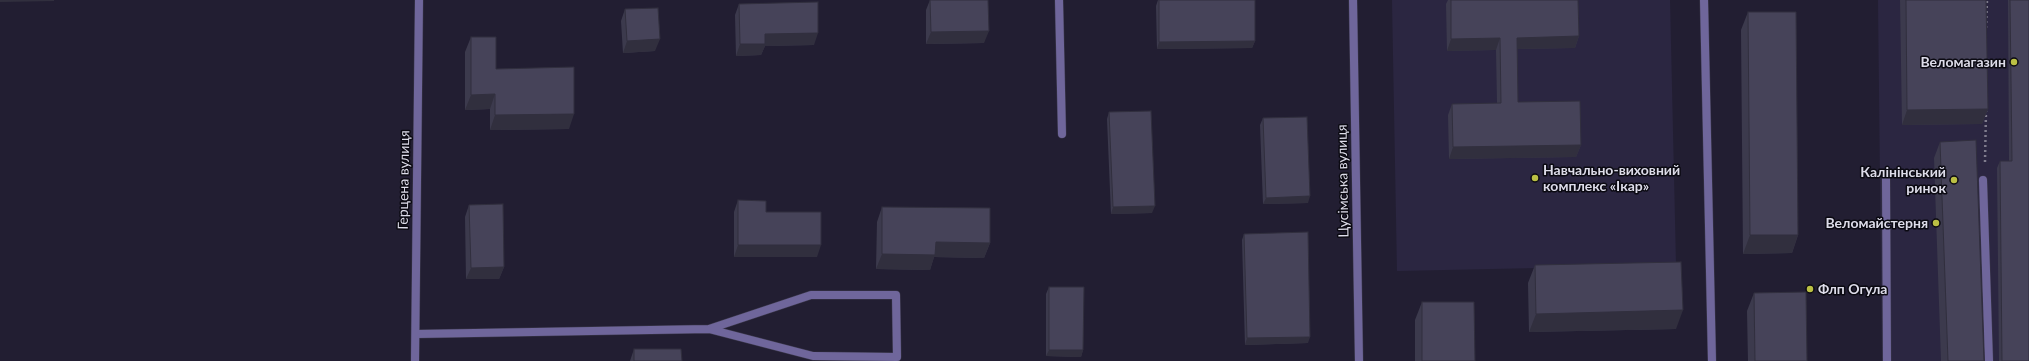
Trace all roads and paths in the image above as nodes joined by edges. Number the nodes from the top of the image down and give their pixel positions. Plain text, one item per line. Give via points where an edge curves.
1 (419, 0) edge
2 (1059, 0) edge
3 (1353, 0) edge
4 (1704, 0) edge
5 (1986, 0) edge
6 (1986, 31) edge
7 (1986, 108) edge
8 (1062, 134) dead end
9 (1886, 178) dead end
10 (1983, 180) joint
11 (709, 329) junction
12 (416, 334) junction
13 (415, 361) edge
14 (1359, 361) edge
15 (1712, 361) edge
16 (1887, 361) edge
17 (1989, 361) edge

1 - 12 street, Герцена вулиця
2 - 8 street
3 - 14 street, Цусімська вулиця
4 - 15 street
5 - 6 path
7 - 10 path
9 - 16 street
10 - 17 street
11 - 11 street via 813,356 897,357 896,295 811,295
11 - 12 street
12 - 13 street, Герцена вулиця

